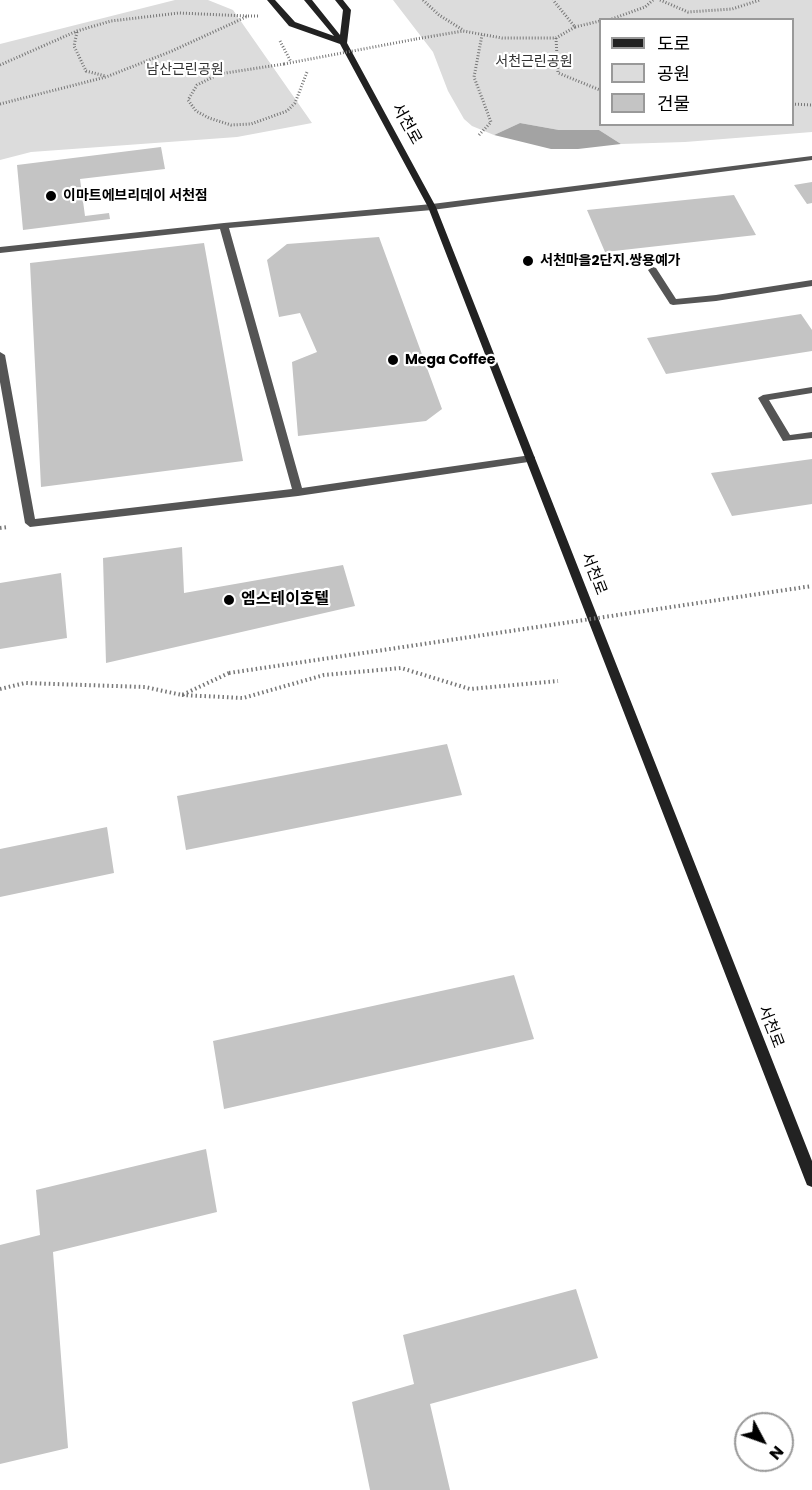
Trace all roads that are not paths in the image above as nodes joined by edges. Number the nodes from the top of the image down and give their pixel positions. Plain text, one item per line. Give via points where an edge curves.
1 (272, 0) edge
2 (308, 0) edge
3 (339, 0) edge
4 (343, 43) junction
5 (812, 158) edge
6 (432, 207) junction
7 (224, 226) junction
8 (0, 250) edge
9 (653, 270) dead end
10 (812, 283) edge
11 (0, 355) edge
12 (812, 390) edge
13 (812, 435) edge
14 (531, 459) junction
15 (298, 492) junction
16 (812, 1180) edge

1 - 4 street via 292,24
2 - 4 street, 서천로
3 - 4 street via 347,10
4 - 6 street, 서천로
5 - 6 street
6 - 7 street
6 - 14 street, 서천로
7 - 8 street
7 - 15 street
9 - 10 street via 673,302
11 - 15 street via 30,523
12 - 13 street via 763,398 787,440
14 - 15 street
14 - 16 street, 서천로

